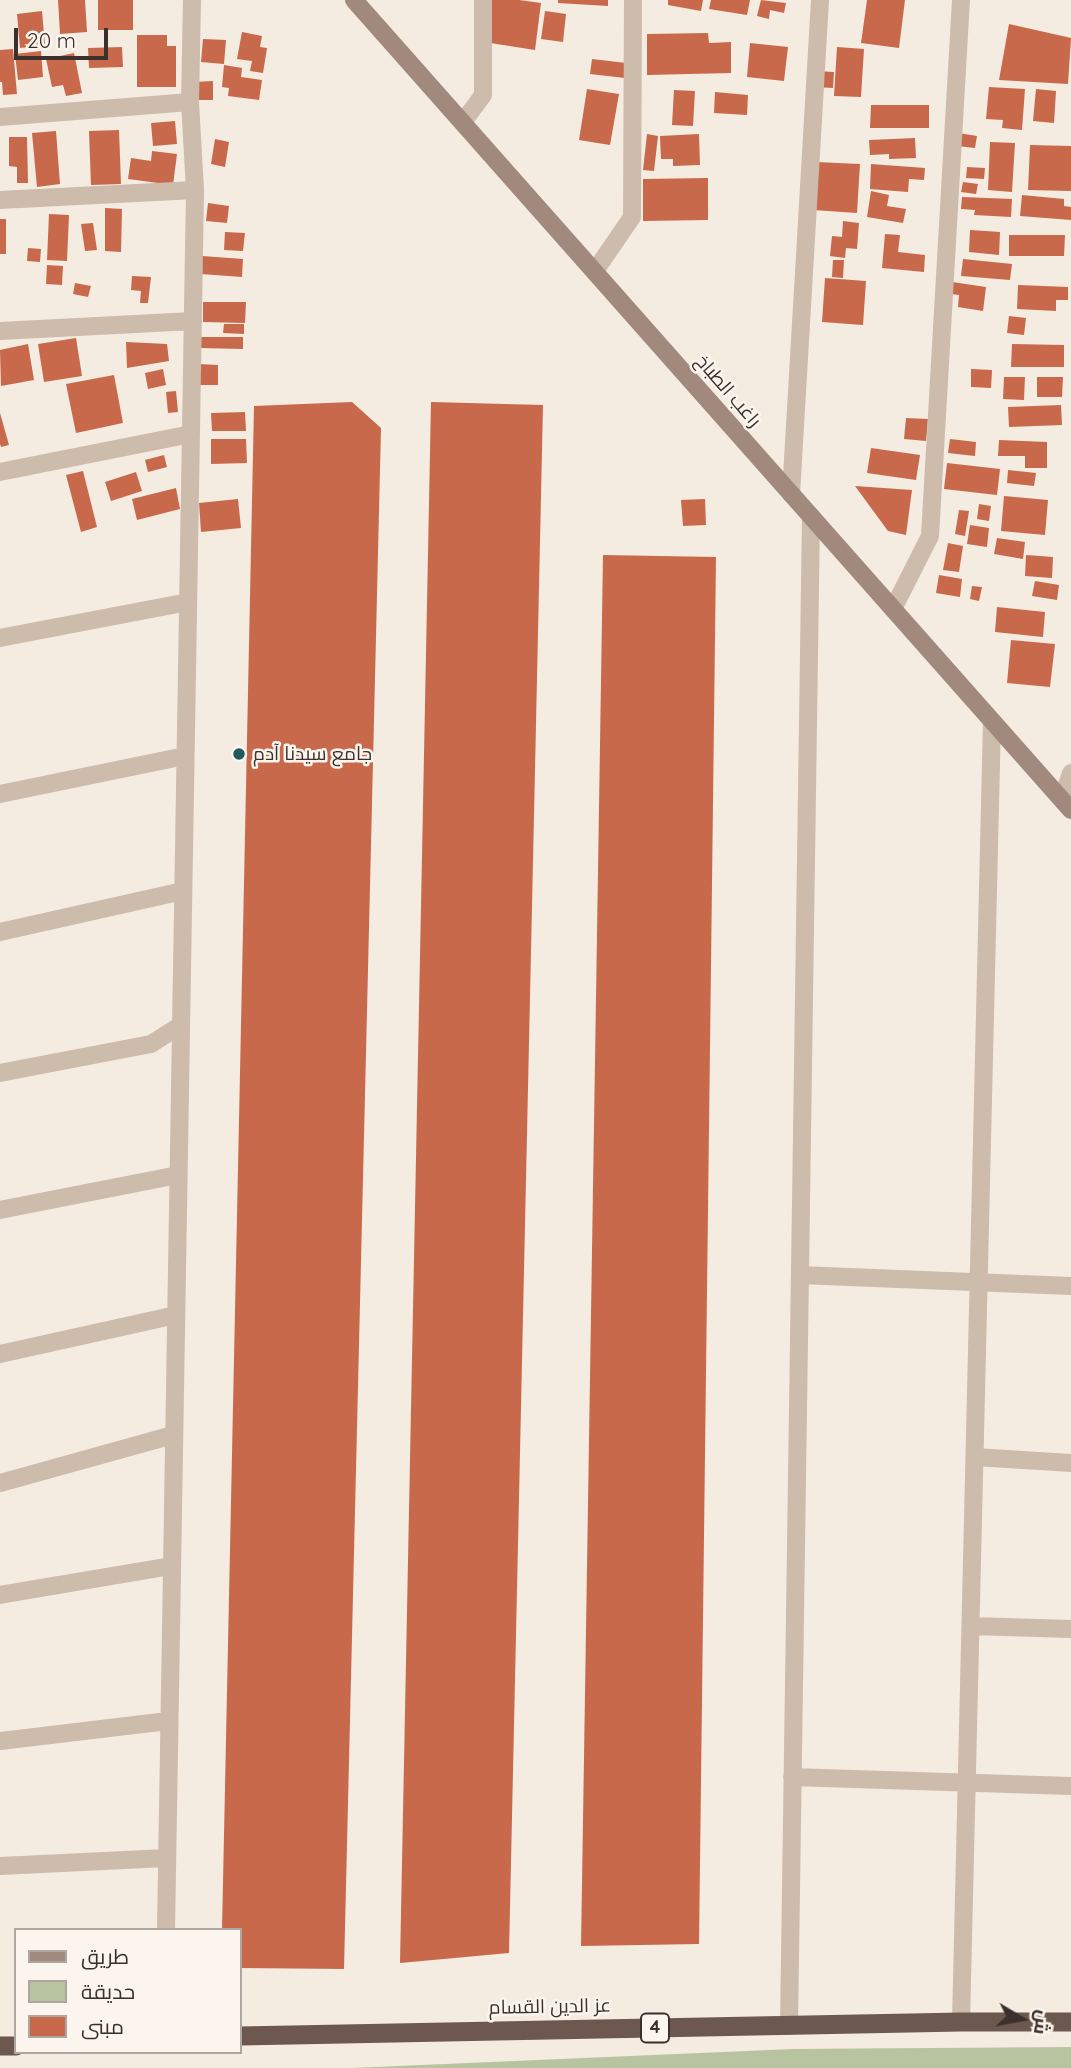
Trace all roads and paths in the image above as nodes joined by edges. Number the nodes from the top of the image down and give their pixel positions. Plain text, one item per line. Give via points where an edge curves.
1 (192, 0) edge
2 (354, 0) edge
3 (483, 0) edge
4 (633, 0) edge
5 (820, 0) edge
6 (961, 0) edge
7 (190, 102) junction
8 (0, 117) edge
9 (463, 122) junction
10 (195, 190) junction
11 (0, 200) edge
12 (595, 271) junction
13 (192, 321) junction
14 (0, 331) edge
15 (191, 434) junction
16 (0, 472) edge
17 (791, 494) junction
18 (811, 516) junction
19 (188, 602) junction
20 (893, 609) junction
21 (0, 638) edge
22 (992, 721) junction
23 (185, 756) junction
24 (1071, 773) edge
25 (0, 794) edge
26 (1067, 805) edge
27 (183, 891) junction
28 (0, 932) edge
29 (181, 1025) junction
30 (0, 1073) edge
31 (178, 1175) junction
32 (0, 1210) edge
33 (800, 1275) junction
34 (979, 1281) junction
35 (1071, 1286) edge
36 (176, 1315) junction
37 (0, 1354) edge
38 (173, 1435) junction
39 (975, 1457) junction
40 (1071, 1462) edge
41 (0, 1483) edge
42 (172, 1566) junction
43 (0, 1595) edge
44 (971, 1626) junction
45 (1071, 1629) edge
46 (169, 1721) junction
47 (0, 1741) edge
48 (792, 1777) junction
49 (967, 1783) junction
50 (1071, 1786) edge
51 (166, 1858) junction
52 (0, 1866) edge
53 (166, 1928) edge
54 (961, 2022) junction
55 (1071, 2022) edge
56 (789, 2026) junction
57 (242, 2036) edge

1 - 7 street
2 - 9 main road, راغب الطباخ
3 - 9 street via 483,95
4 - 12 street via 632,217
5 - 17 street
6 - 20 street via 930,536
7 - 8 street
7 - 10 street
9 - 12 main road, راغب الطباخ
10 - 11 street
10 - 13 street
12 - 17 main road, راغب الطباخ
13 - 14 street
13 - 15 street
15 - 16 street
15 - 19 street
17 - 18 main road, راغب الطباخ
18 - 20 main road, راغب الطباخ
18 - 33 street
19 - 21 street
19 - 23 street
20 - 22 main road, راغب الطباخ
22 - 26 main road, راغب الطباخ
22 - 34 street
23 - 25 street
23 - 27 street
24 - 26 street
27 - 28 street
27 - 29 street
29 - 30 street via 151,1044
29 - 31 street
31 - 32 street
31 - 36 street
33 - 34 street
33 - 48 street
34 - 35 street
34 - 39 street
36 - 37 street
36 - 38 street
38 - 41 street
38 - 42 street
39 - 40 street
39 - 44 street
42 - 43 street
42 - 46 street
44 - 45 street
44 - 49 street
46 - 47 street
46 - 51 street
48 - 49 street
48 - 56 street
49 - 50 street
49 - 54 street
51 - 52 street
51 - 53 street
54 - 55 highway, عز الدين القسام / 4
54 - 56 highway, عز الدين القسام / 4
56 - 57 highway, عز الدين القسام / 4

